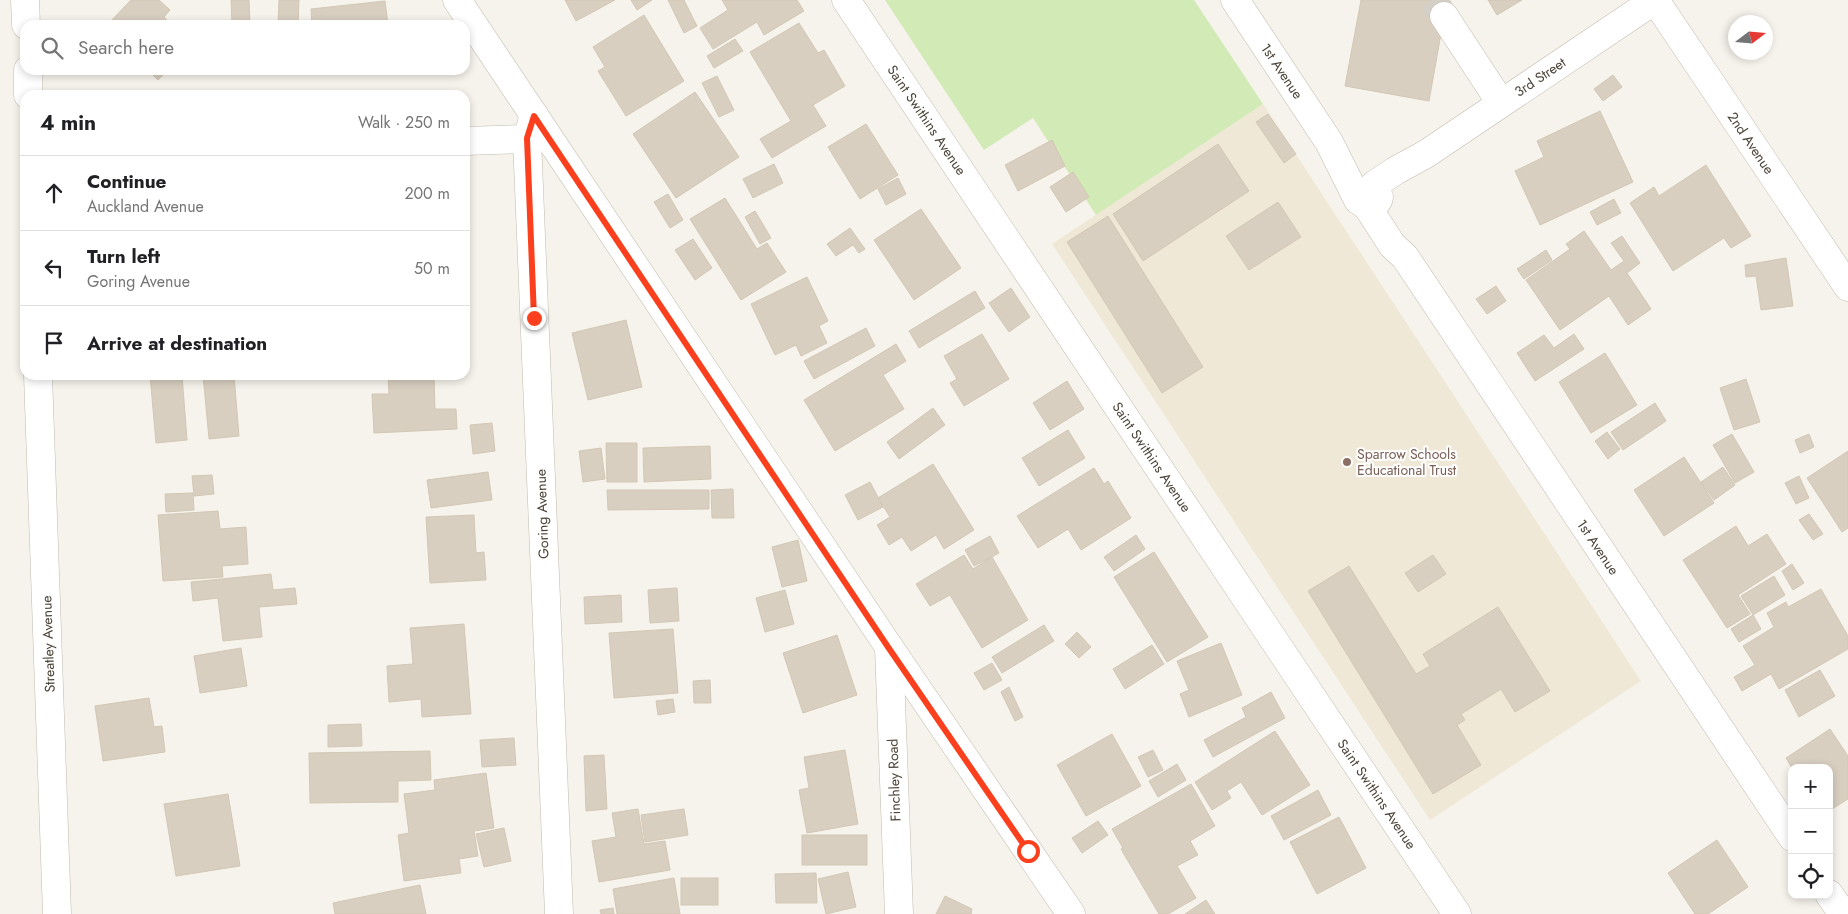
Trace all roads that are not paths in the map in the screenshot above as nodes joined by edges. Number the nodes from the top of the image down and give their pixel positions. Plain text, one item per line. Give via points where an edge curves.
1 (25, 0) edge
2 (457, 0) edge
3 (846, 0) edge
4 (1234, 0) edge
5 (1655, 0) edge
6 (1444, 16) tunnel mouth
7 (26, 20) edge
8 (468, 20) edge
9 (470, 23) edge
10 (28, 75) edge
11 (28, 90) edge
12 (1502, 104) junction
13 (530, 127) junction
14 (470, 140) edge
15 (1370, 195) junction
16 (1848, 287) edge
17 (38, 380) edge
18 (888, 647) junction
19 (1788, 831) edge
20 (1832, 899) edge
21 (57, 914) edge
22 (558, 914) edge
23 (899, 914) edge
24 (1071, 914) edge
25 (1457, 914) edge
26 (1843, 914) edge

1 - 7 street
2 - 8 street
3 - 25 street, Saint Swithins Avenue
4 - 15 street, 1st Avenue via 1329,142 1349,160
5 - 12 street, 3rd Street
5 - 16 street, 2nd Avenue
6 - 12 street
9 - 13 street
10 - 11 street
12 - 15 street, 3rd Street via 1426,154 1395,190
13 - 14 street
13 - 18 street
13 - 22 street, Goring Avenue
15 - 19 street, 1st Avenue via 1392,245 1405,257
17 - 21 street, Streatley Avenue
18 - 23 street, Finchley Road
18 - 24 street
20 - 26 street

